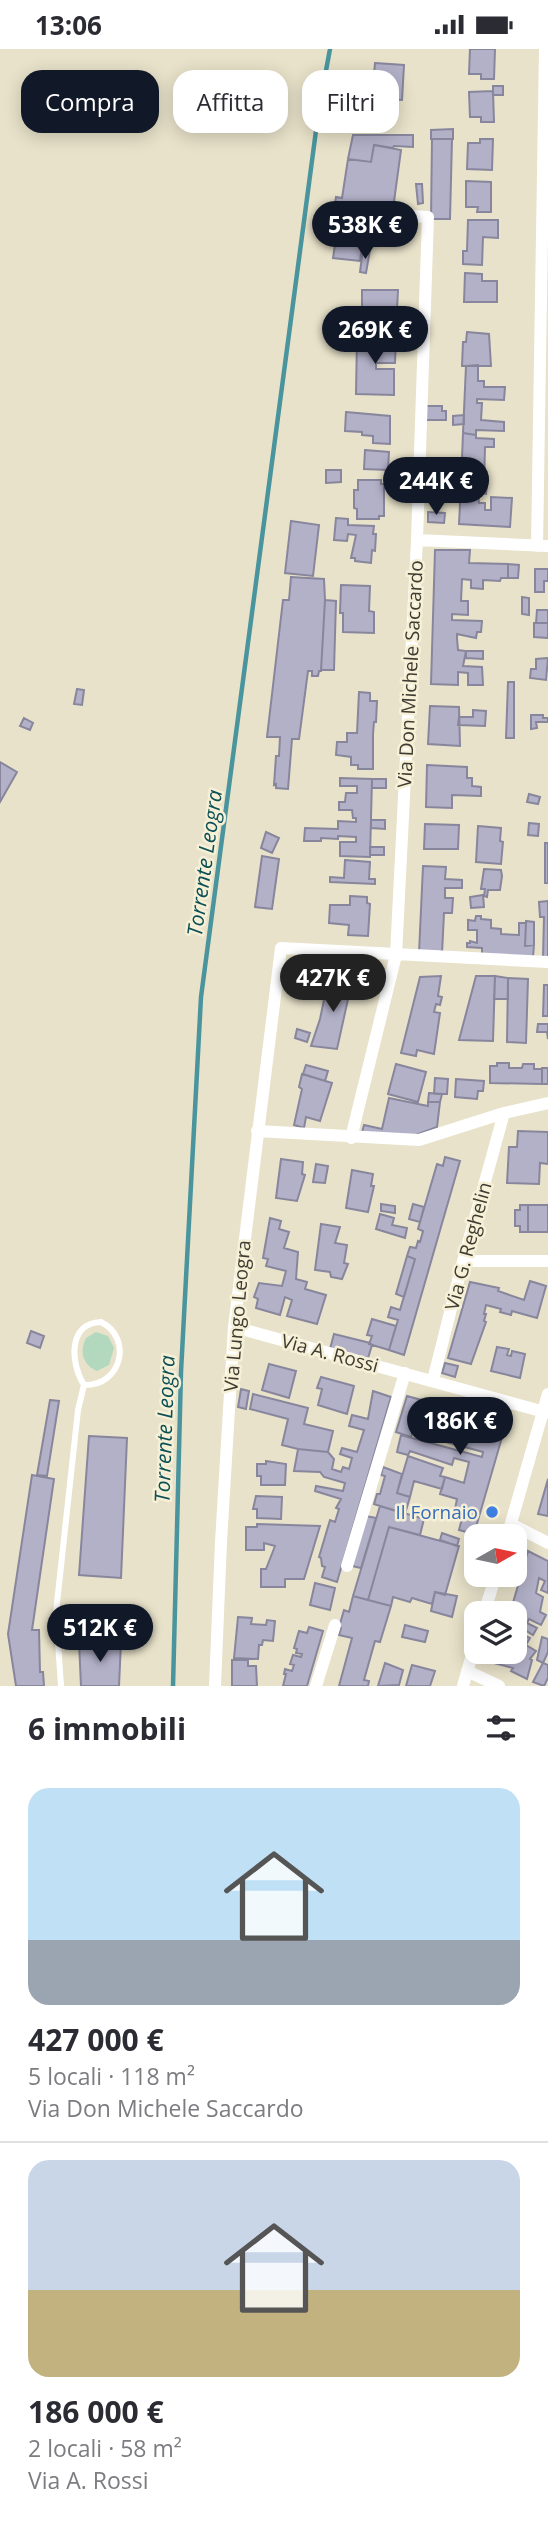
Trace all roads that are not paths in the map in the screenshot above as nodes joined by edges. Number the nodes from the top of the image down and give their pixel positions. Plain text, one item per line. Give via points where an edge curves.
1 (545, 49) edge
2 (546, 66) edge
3 (373, 214) dead end
4 (417, 540) junction
5 (542, 546) edge
6 (396, 955) junction
7 (548, 962) edge
8 (548, 1103) edge
9 (504, 1113) junction
10 (257, 1132) junction
11 (351, 1138) junction
12 (463, 1261) junction
13 (548, 1261) edge
14 (234, 1327) junction
15 (405, 1373) junction
16 (433, 1380) junction
17 (84, 1385) junction
18 (548, 1394) edge
19 (545, 1412) edge
20 (511, 1524) edge
21 (527, 1536) edge
22 (548, 1543) edge
23 (347, 1566) dead end
24 (335, 1625) dead end
25 (469, 1664) edge
26 (467, 1671) junction
27 (61, 1686) edge
28 (215, 1686) edge
29 (316, 1686) edge
30 (463, 1686) edge
31 (499, 1686) edge

1 - 2 street
2 - 5 street
3 - 4 street, Via Don Michele Saccardo via 428,217
4 - 5 street
4 - 6 street, Via Don Michele Saccardo
6 - 7 street
6 - 10 street, Via Lungo Leogra via 281,948
6 - 11 street, Via Don Michele Saccardo
8 - 9 street
9 - 11 street via 419,1140
9 - 12 street, Via G. Reghelin
10 - 11 street
10 - 14 street, Via Lungo Leogra
12 - 13 street
12 - 16 street, Via G. Reghelin
14 - 15 street, Via A. Rossi
14 - 28 street, Via Lungo Leogra
15 - 16 street, Via A. Rossi
15 - 23 street
16 - 19 street, Via A. Rossi
17 - 17 lane via 101,1384 116,1371 119,1352 114,1333 102,1322 87,1325 77,1336 75,1367
17 - 27 lane via 56,1612
18 - 19 street
19 - 20 street
21 - 22 street
24 - 29 street
25 - 26 street
26 - 30 street
26 - 31 street

